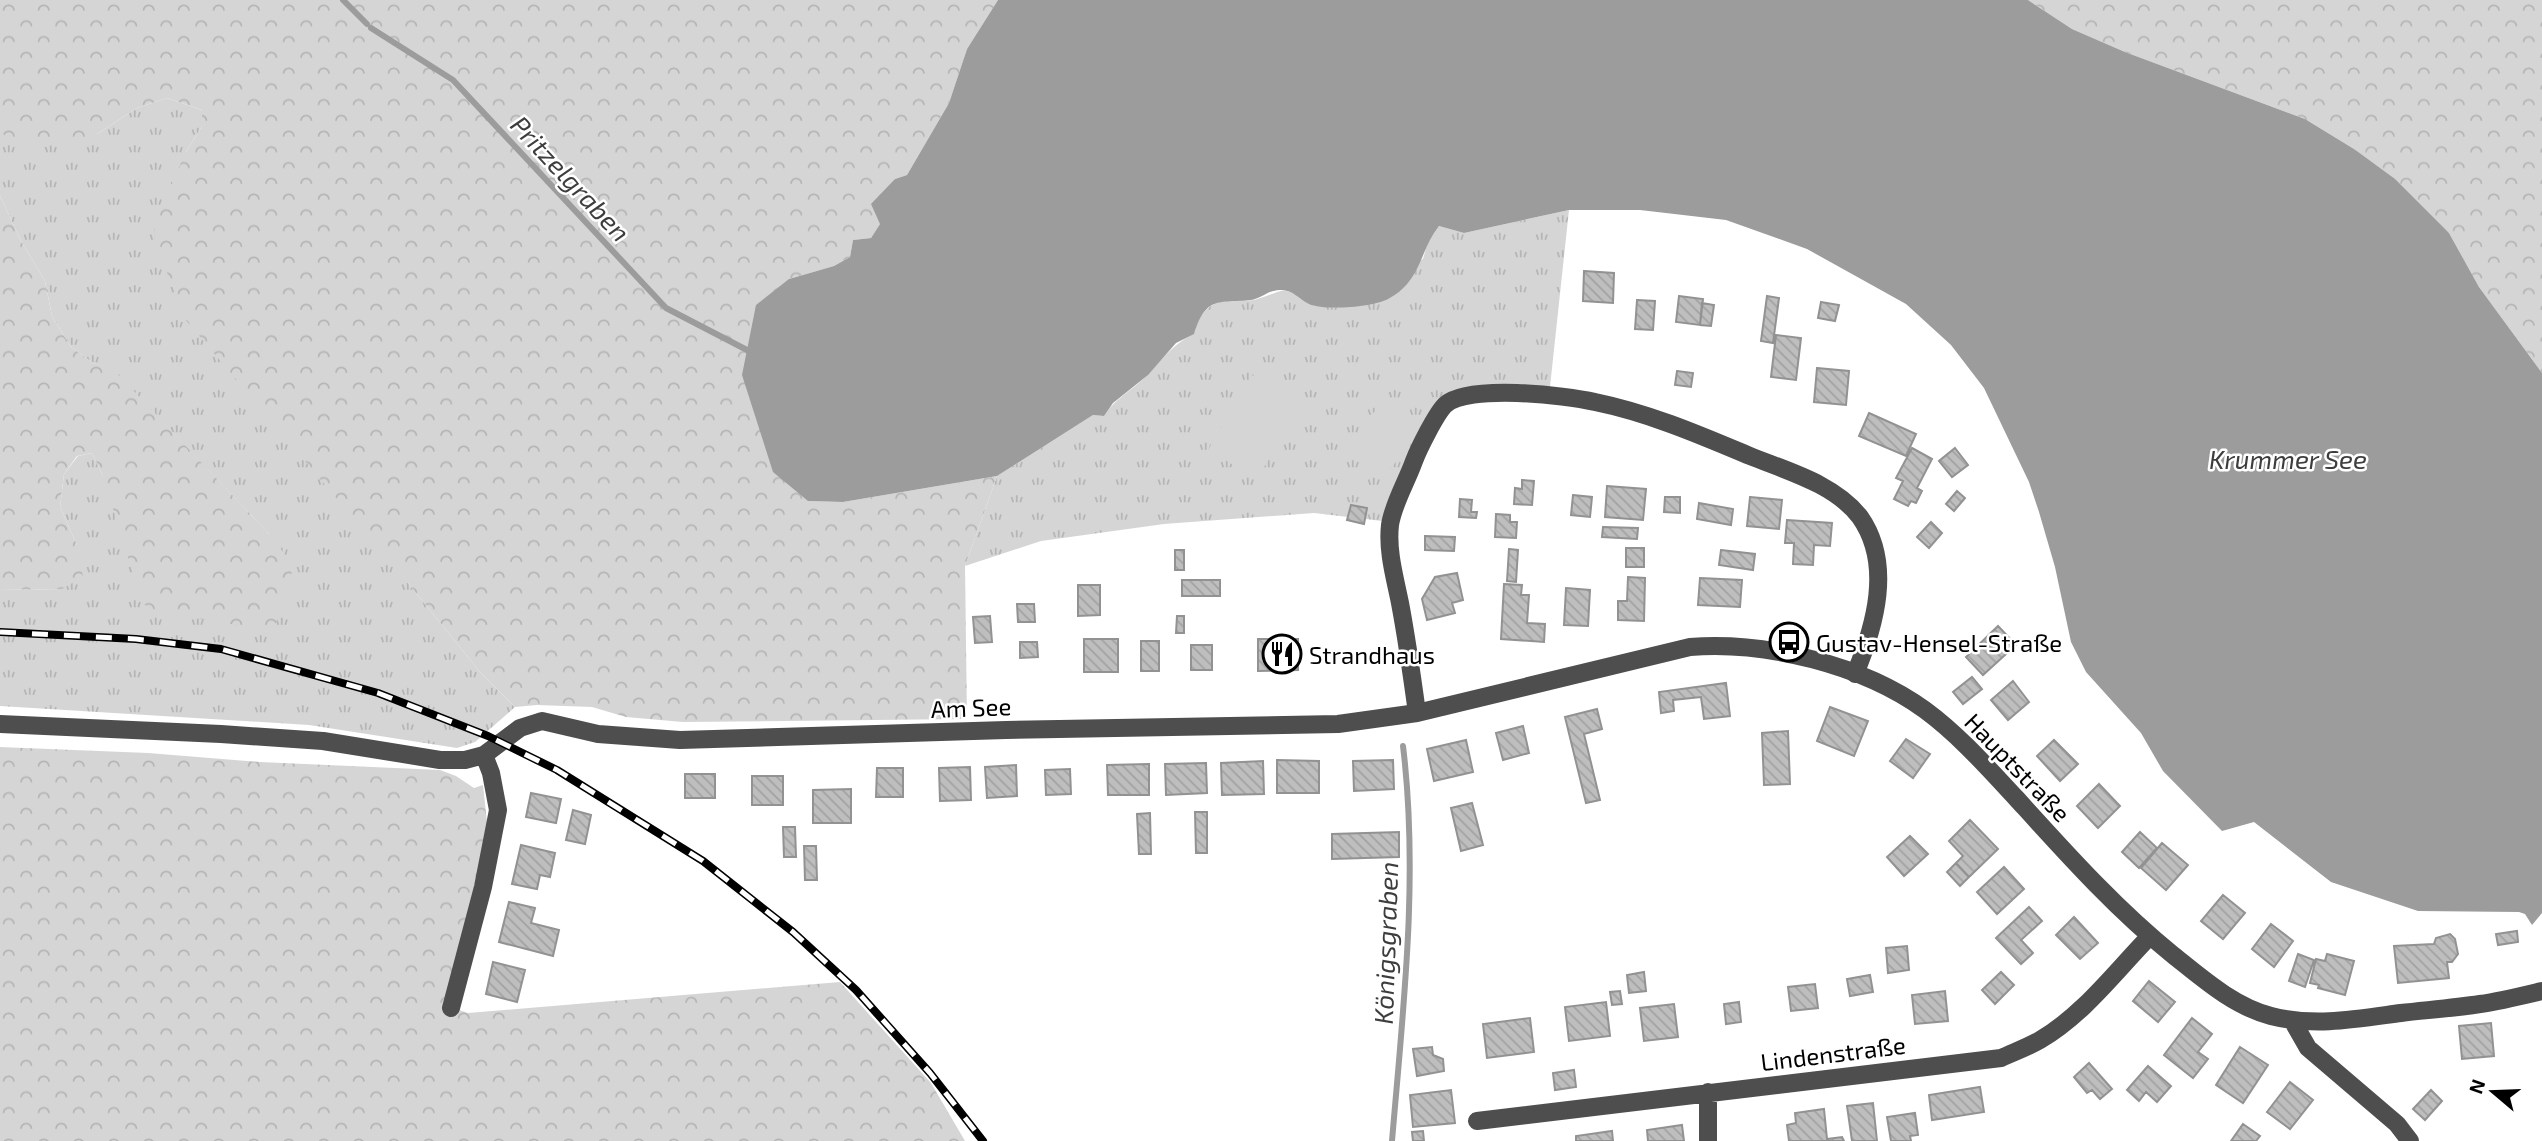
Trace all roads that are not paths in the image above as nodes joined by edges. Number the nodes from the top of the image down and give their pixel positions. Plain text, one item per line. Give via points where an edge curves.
1 (1855, 674) junction
2 (1417, 713) junction
3 (0, 724) edge
4 (484, 755) junction
5 (2150, 936) junction
6 (2542, 991) edge
7 (451, 1008) dead end
8 (2292, 1020) junction
9 (1708, 1092) junction
10 (1477, 1121) dead end
11 (1708, 1141) edge
12 (2410, 1141) edge

1 - 2 street, Hauptstraße via 1750,647 1690,647
1 - 2 street via 1870,637 1878,574 1874,544 1859,517 1839,497 1810,480 1636,412 1594,401 1482,393 1444,406 1419,449 1391,522 1389,545
1 - 5 street, Hauptstraße via 1892,689 1939,722
2 - 4 street, Am See via 1338,724 680,740 598,734 542,721 520,728
3 - 4 street via 323,741 440,760
4 - 7 street via 498,810
5 - 8 street, Hauptstraße via 2214,988 2246,1006
5 - 9 street, Lindenstraße via 2066,1021 2040,1041 2001,1058
6 - 8 street, Hauptstraße via 2481,1004 2317,1023
8 - 12 street via 2308,1048 2397,1124
9 - 10 street, Lindenstraße
9 - 11 street

